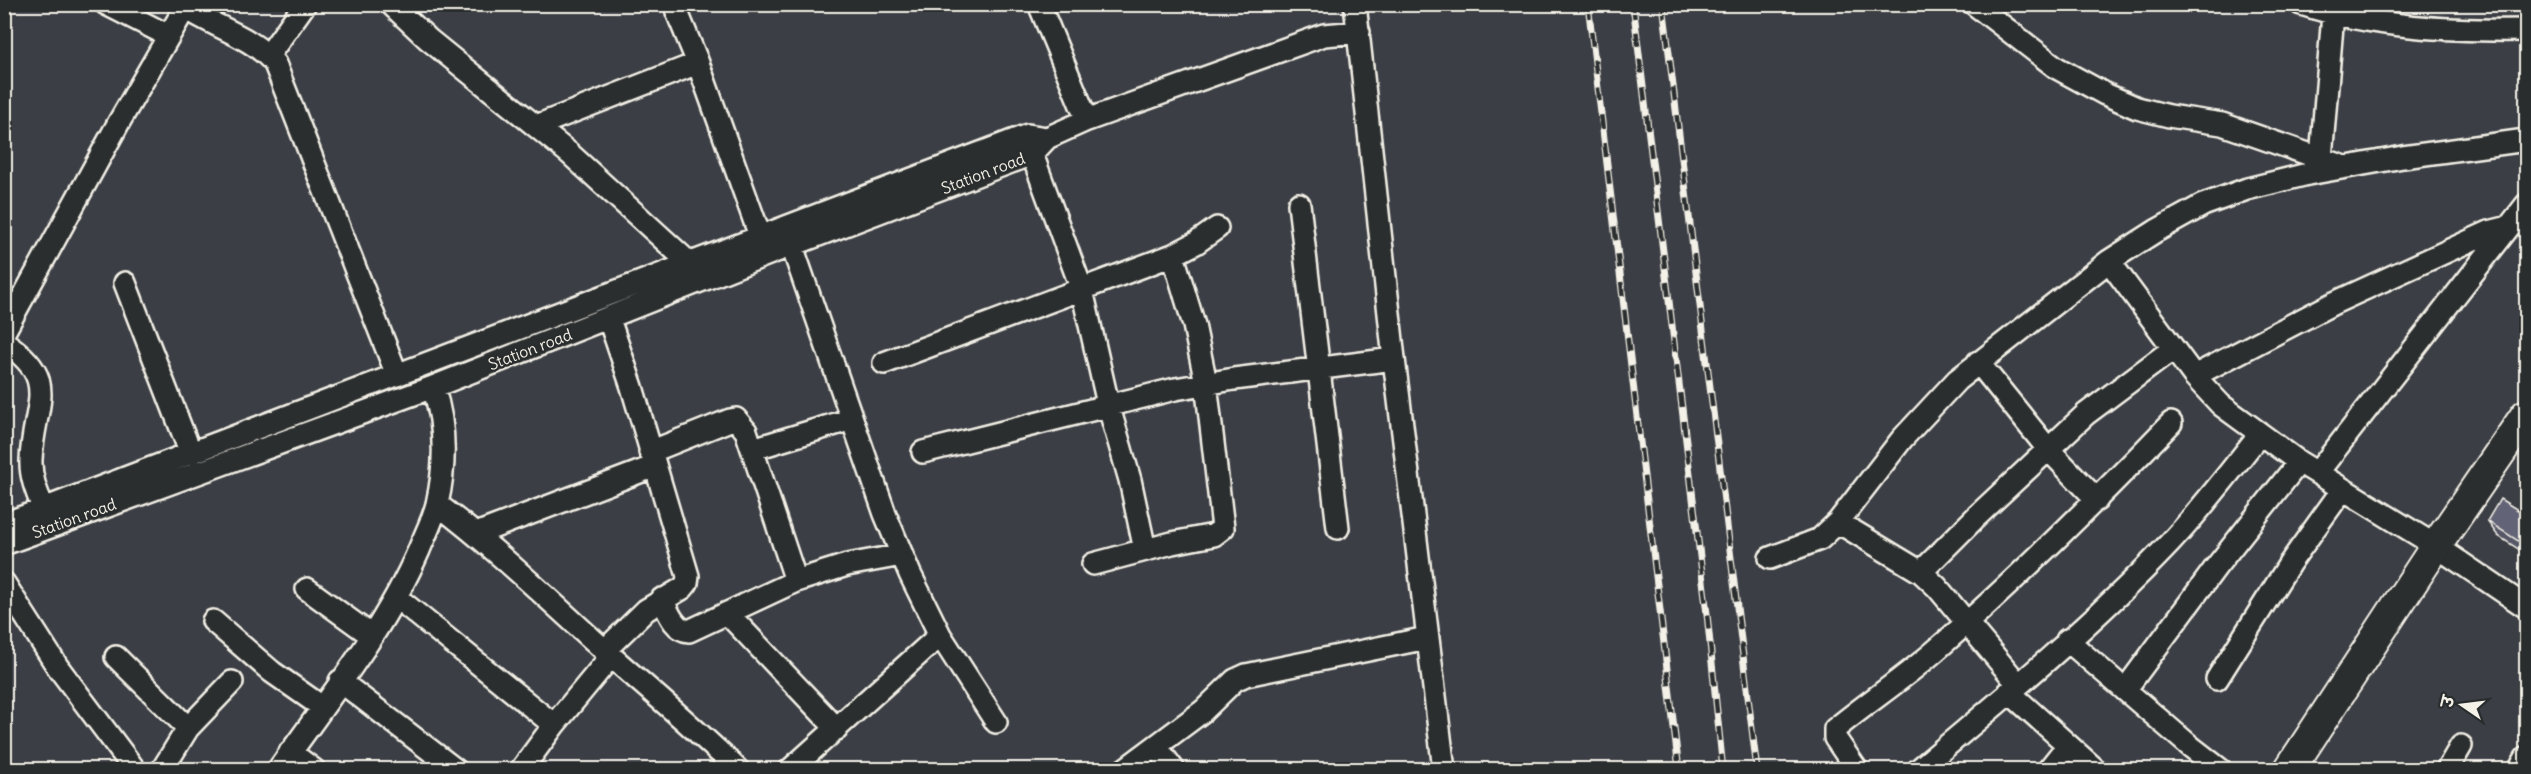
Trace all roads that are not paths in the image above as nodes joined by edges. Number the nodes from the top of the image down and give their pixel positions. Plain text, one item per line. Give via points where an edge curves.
1 (106, 4) edge
2 (305, 4) edge
3 (390, 4) edge
4 (676, 4) edge
5 (1039, 4) edge
6 (1355, 4) edge
7 (2301, 4) edge
8 (183, 6) edge
9 (1983, 6) edge
10 (2334, 9) edge
11 (2526, 30) edge
12 (1359, 32) junction
13 (169, 36) junction
14 (268, 56) junction
15 (698, 63) junction
16 (1088, 120) junction
17 (536, 126) junction
18 (1047, 138) junction
19 (2526, 140) edge
20 (1032, 154) junction
21 (2321, 158) junction
22 (2345, 167) junction
23 (1299, 204) dead end
24 (2526, 205) edge
25 (2509, 227) junction
26 (1217, 228) dead end
27 (760, 236) junction
28 (792, 246) junction
29 (1173, 255) junction
30 (2109, 261) junction
31 (688, 263) junction
32 (706, 279) junction
33 (125, 283) dead end
34 (1082, 290) junction
35 (609, 319) junction
36 (4, 332) edge
37 (4, 342) edge
38 (2173, 349) junction
39 (1394, 359) junction
40 (1978, 362) junction
41 (884, 363) dead end
42 (1318, 369) junction
43 (397, 375) junction
44 (2194, 376) junction
45 (1206, 383) junction
46 (433, 387) junction
47 (1108, 404) junction
48 (2526, 415) edge
49 (852, 419) junction
50 (2171, 423) dead end
51 (2259, 435) junction
52 (753, 449) junction
53 (2048, 449) junction
54 (923, 452) dead end
55 (191, 454) junction
56 (652, 459) junction
57 (2308, 468) junction
58 (2343, 489) junction
59 (2097, 500) junction
60 (437, 504) junction
61 (47, 519) junction
62 (1838, 522) junction
63 (4, 524) edge
64 (1338, 528) dead end
65 (476, 534) junction
66 (4, 544) edge
67 (2436, 546) junction
68 (1145, 550) junction
69 (902, 555) junction
70 (1770, 558) dead end
71 (1093, 564) dead end
72 (1921, 572) junction
73 (796, 581) junction
74 (4, 583) edge
75 (307, 589) dead end
76 (396, 597) junction
77 (662, 599) junction
78 (2526, 607) edge
79 (727, 613) junction
80 (213, 621) dead end
81 (1967, 622) junction
82 (940, 635) junction
83 (372, 636) junction
84 (1427, 638) junction
85 (2067, 640) junction
86 (608, 653) junction
87 (116, 657) dead end
88 (2217, 679) dead end
89 (340, 681) junction
90 (232, 682) dead end
91 (2014, 688) junction
92 (2126, 690) junction
93 (322, 707) junction
94 (996, 722) dead end
95 (554, 725) junction
96 (188, 728) junction
97 (837, 729) junction
98 (2068, 745) junction
99 (1156, 746) junction
100 (2461, 746) dead end
101 (290, 752) junction
102 (2526, 758) edge
103 (2295, 768) edge
104 (135, 770) edge
105 (162, 770) edge
106 (278, 770) edge
107 (314, 770) edge
108 (456, 770) edge
109 (521, 770) edge
110 (738, 770) edge
111 (790, 770) edge
112 (1125, 770) edge
113 (1174, 770) edge
114 (1444, 770) edge
115 (1857, 770) edge
116 (1918, 770) edge
117 (2048, 770) edge
118 (2096, 770) edge
119 (2221, 770) edge
120 (2447, 770) edge
121 (2519, 770) edge

1 - 13 street
2 - 14 street
3 - 17 street
4 - 15 street
5 - 16 street
6 - 12 street
7 - 10 street
8 - 13 street
8 - 14 street
9 - 21 street via 2023,44 2105,94 2169,116 2222,124
10 - 11 street via 2365,22 2480,31
10 - 21 street
12 - 16 street, Station road via 1324,35
12 - 39 street
13 - 36 street
14 - 43 street via 279,73
15 - 17 street
15 - 27 street
16 - 18 street, Station road
17 - 31 street
18 - 20 street, Station road
18 - 27 street, Station road via 1029,135
19 - 22 street
20 - 28 street, Station road
20 - 34 street
21 - 22 street
22 - 30 street via 2247,189 2203,205
23 - 42 street
24 - 25 street
25 - 44 street via 2488,232 2334,303
25 - 57 street via 2415,350
26 - 29 street
27 - 31 street, Station road
28 - 32 street, Station road
28 - 49 street
29 - 34 street
29 - 45 street
30 - 38 street
30 - 40 street
31 - 32 street
31 - 43 street, Station road
32 - 35 street, Station road
33 - 55 street
34 - 41 street
34 - 47 street
35 - 46 street, Station road
35 - 56 street
37 - 61 street via 23,354 39,379 40,400 31,461 32,477
38 - 44 street
38 - 53 street via 2086,414
39 - 42 street
39 - 84 street
40 - 53 street
40 - 62 street via 1909,430
42 - 45 street
42 - 64 street
43 - 55 street, Station road
44 - 51 street via 2221,405
45 - 47 street
45 - 68 street via 1223,528 1214,535
46 - 60 street via 441,411 444,451
46 - 61 street, Station road
47 - 54 street
47 - 68 street
48 - 67 street
49 - 52 street
49 - 69 street
50 - 59 street
51 - 57 street
51 - 85 street via 2169,544
52 - 56 street via 747,431 736,419
52 - 73 street
53 - 59 street
53 - 72 street
55 - 61 street, Station road
56 - 65 street
56 - 77 street via 688,576 683,588
57 - 58 street
57 - 92 street via 2216,567
58 - 67 street
58 - 88 street via 2290,562
59 - 81 street
60 - 65 street
60 - 76 street
61 - 63 street, Station road
61 - 66 street, Station road
62 - 70 street via 1820,539
62 - 72 street
65 - 86 street
67 - 78 street
67 - 103 street
68 - 71 street
69 - 73 street via 847,565
69 - 82 street
72 - 81 street
73 - 79 street
74 - 104 street via 57,666
75 - 83 street
76 - 83 street
76 - 95 street
77 - 79 street via 682,630 699,627
77 - 86 street via 646,610
79 - 97 street
80 - 93 street via 250,655
81 - 91 street
81 - 115 street via 1898,682 1835,729 1834,738
82 - 94 street
82 - 97 street
83 - 89 street
84 - 99 street via 1246,675
84 - 114 street
85 - 91 street
85 - 92 street
86 - 95 street
86 - 110 street
87 - 96 street
89 - 93 street
89 - 108 street
90 - 96 street
91 - 98 street
91 - 116 street
92 - 119 street
93 - 101 street
95 - 109 street
96 - 105 street
97 - 111 street
98 - 117 street
98 - 118 street
99 - 112 street
99 - 113 street
100 - 120 street
101 - 106 street
101 - 107 street
102 - 121 street

